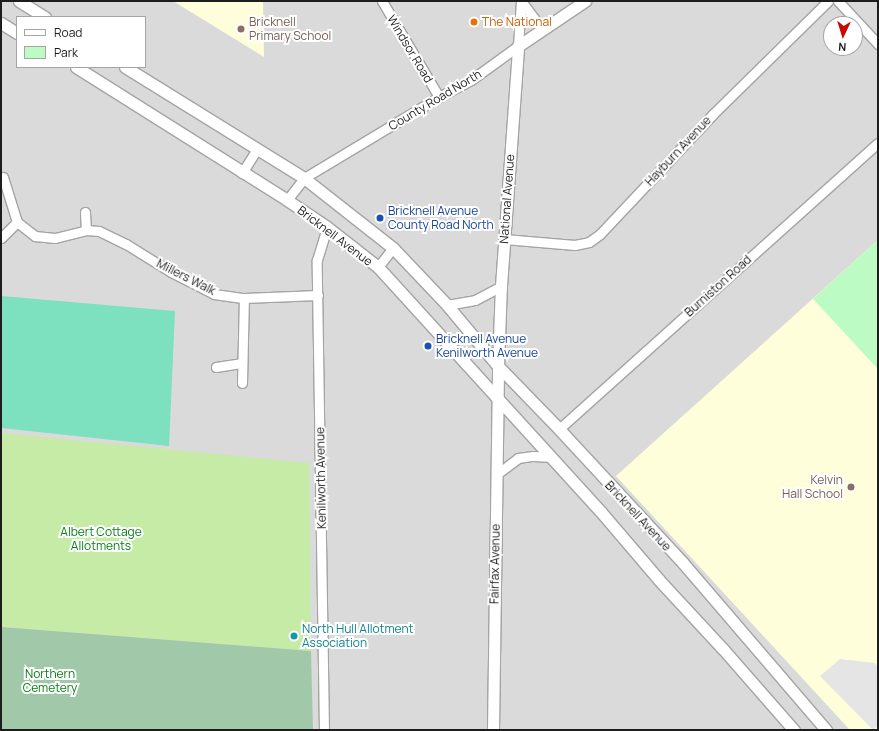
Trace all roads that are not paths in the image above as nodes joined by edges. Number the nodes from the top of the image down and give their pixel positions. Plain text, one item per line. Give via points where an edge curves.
1 (19, 1) edge
2 (382, 1) edge
3 (521, 1) edge
4 (585, 1) edge
5 (828, 1) edge
6 (838, 1) edge
7 (43, 16) edge
8 (1, 23) edge
9 (543, 30) junction
10 (16, 32) edge
11 (878, 44) edge
12 (518, 46) junction
13 (78, 68) edge
14 (127, 68) edge
15 (439, 97) junction
16 (878, 143) edge
17 (257, 149) junction
18 (242, 173) junction
19 (3, 177) dead end
20 (304, 178) junction
21 (287, 200) junction
22 (85, 212) dead end
23 (17, 222) junction
24 (327, 227) junction
25 (86, 230) junction
26 (1, 238) edge
27 (504, 239) junction
28 (393, 248) junction
29 (378, 267) junction
30 (501, 286) junction
31 (318, 295) junction
32 (244, 298) junction
33 (447, 304) junction
34 (241, 363) junction
35 (498, 366) junction
36 (216, 367) dead end
37 (242, 383) dead end
38 (498, 398) junction
39 (559, 429) junction
40 (552, 457) junction
41 (497, 474) junction
42 (324, 730) edge
43 (493, 730) edge
44 (794, 730) edge
45 (826, 730) edge

1 - 7 street
2 - 15 street, Windsor Road
3 - 9 street, National Avenue
3 - 12 street, National Avenue
4 - 9 street, County Road North
5 - 27 street, Hayburn Avenue via 713,114 600,234 589,242 575,245
6 - 11 street
8 - 10 street
9 - 12 street, County Road North
12 - 15 street, County Road North via 471,80
12 - 27 street, National Avenue
13 - 18 street, Bricknell Avenue
14 - 17 street, Bricknell Avenue
15 - 20 street, County Road North
16 - 39 street, Burniston Road
17 - 18 street
17 - 20 street, Bricknell Avenue
18 - 21 street, Bricknell Avenue
19 - 23 street
20 - 21 street, County Road North
20 - 28 street, Bricknell Avenue
21 - 24 street, Bricknell Avenue
22 - 25 street
23 - 25 street, Millers Walk via 35,236 55,238
23 - 26 street
24 - 29 street, Bricknell Avenue
24 - 31 street, Kenilworth Avenue via 317,260
25 - 32 street, Millers Walk via 99,231 126,244 171,272 214,294
27 - 30 street, National Avenue
28 - 29 street
28 - 33 street, Bricknell Avenue
29 - 38 street, Bricknell Avenue
30 - 33 street via 475,300
30 - 35 street, National Avenue
31 - 32 street, Millers Walk
31 - 42 street, Kenilworth Avenue
32 - 34 street
33 - 35 street, Bricknell Avenue
34 - 36 street
34 - 37 street
35 - 38 street, National Avenue
35 - 39 street, Bricknell Avenue
38 - 40 street, Bricknell Avenue
38 - 41 street, Fairfax Avenue
39 - 45 street, Bricknell Avenue via 692,574
40 - 41 street via 518,458
40 - 44 street, Bricknell Avenue
41 - 43 street, Fairfax Avenue

